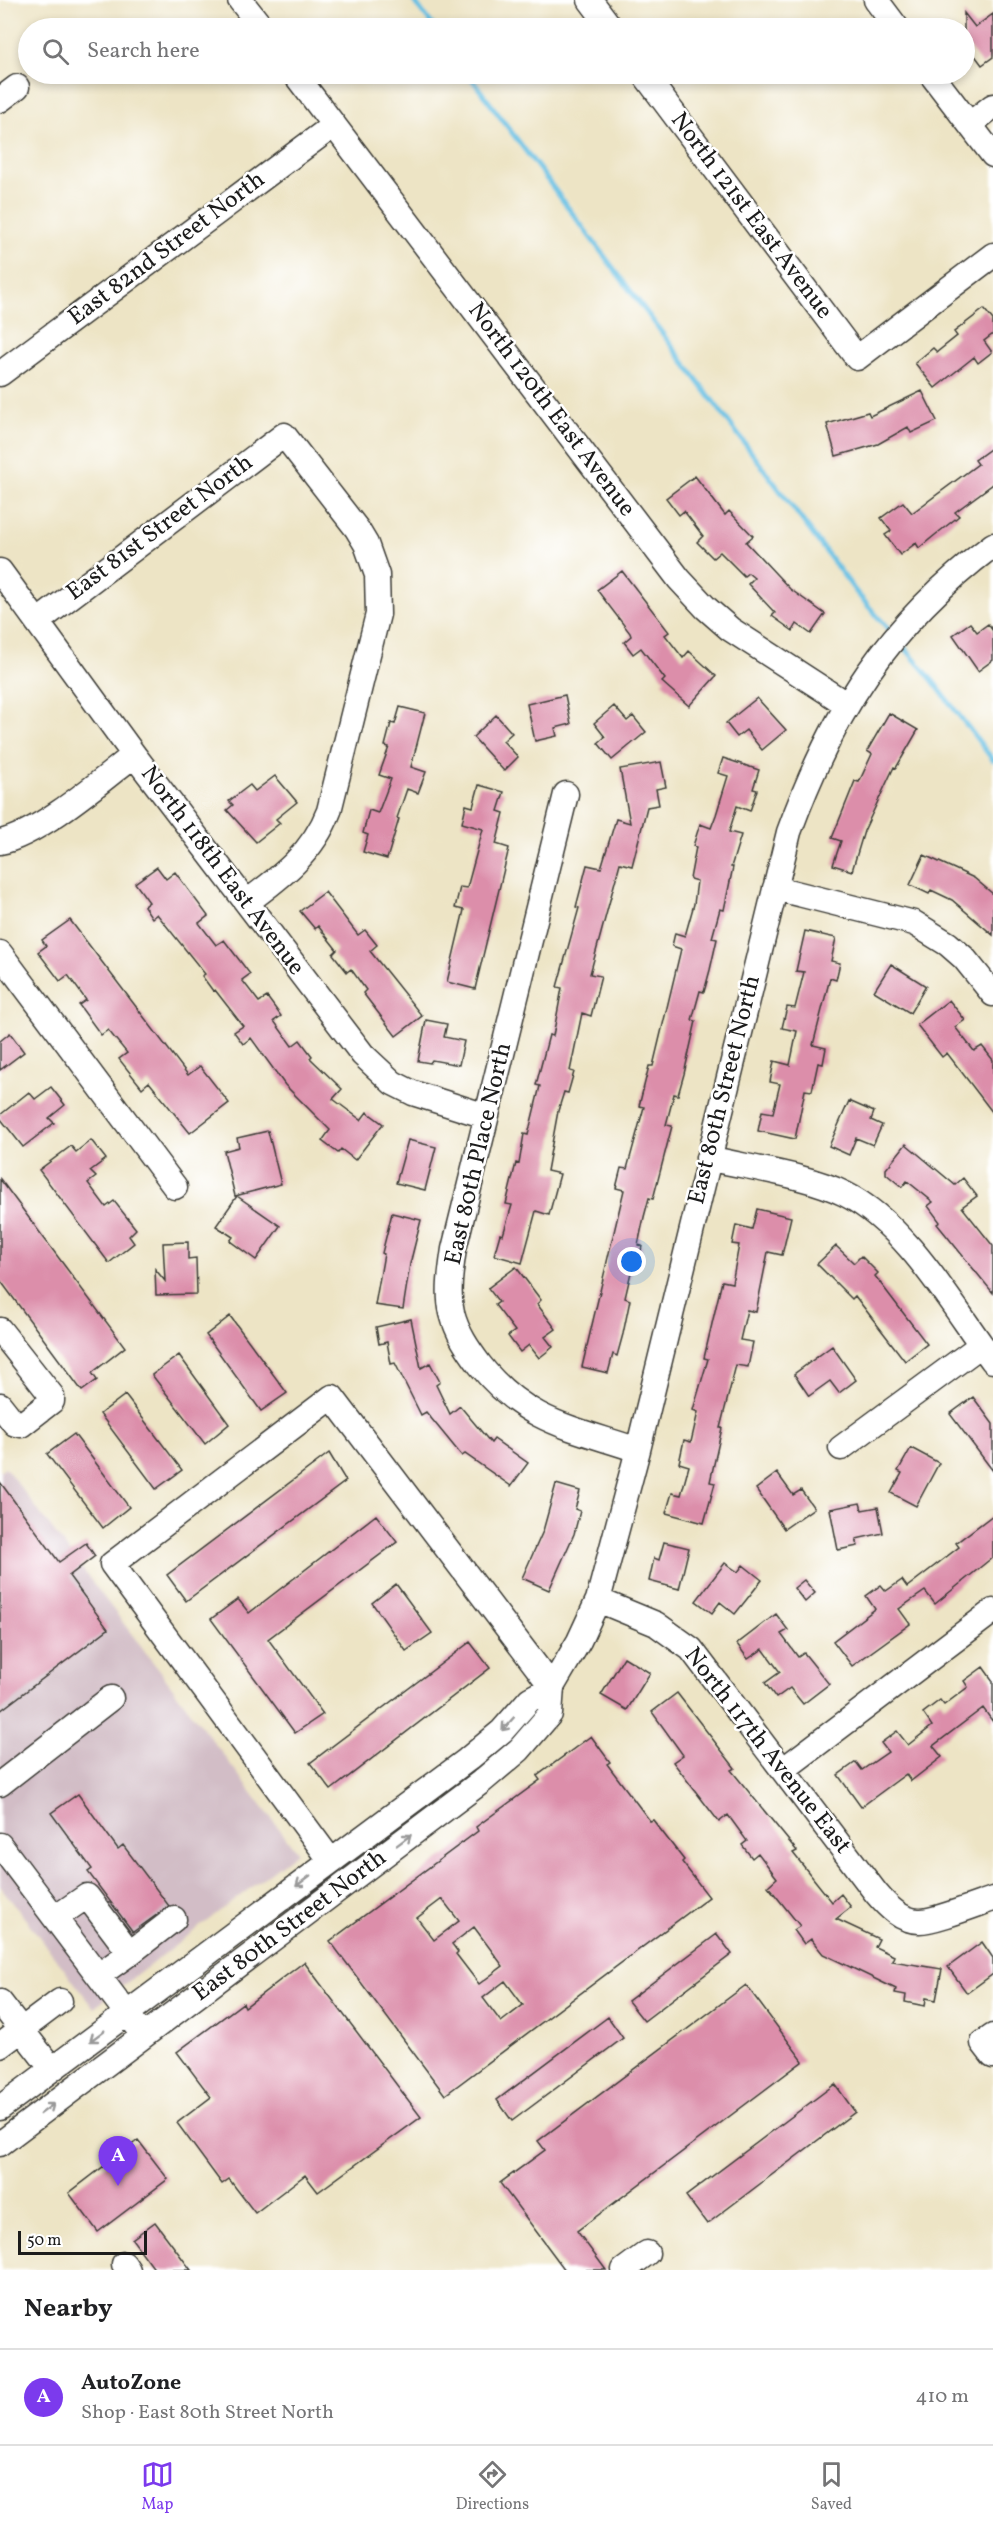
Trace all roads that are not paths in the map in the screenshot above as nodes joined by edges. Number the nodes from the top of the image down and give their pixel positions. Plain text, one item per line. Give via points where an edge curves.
1 (240, 0) edge
2 (590, 0) edge
3 (876, 0) edge
4 (254, 18) edge
5 (604, 18) edge
6 (890, 18) edge
7 (303, 84) edge
8 (652, 84) edge
9 (939, 84) edge
10 (993, 106) edge
11 (969, 124) junction
12 (334, 125) junction
13 (993, 155) edge
14 (993, 255) edge
15 (0, 374) edge
16 (993, 545) edge
17 (0, 571) edge
18 (37, 622) junction
19 (846, 704) junction
20 (134, 755) junction
21 (566, 794) dead end
22 (0, 842) edge
23 (775, 888) junction
24 (247, 902) junction
25 (0, 953) edge
26 (993, 994) edge
27 (486, 1116) junction
28 (708, 1158) junction
29 (175, 1187) dead end
30 (0, 1330) edge
31 (987, 1353) edge
32 (0, 1405) edge
33 (841, 1448) dead end
34 (638, 1450) junction
35 (598, 1600) junction
36 (993, 1611) edge
37 (552, 1687) junction
38 (111, 1698) dead end
39 (784, 1769) junction
40 (0, 1784) edge
41 (0, 1845) edge
42 (331, 1861) junction
43 (993, 1899) edge
44 (55, 1918) junction
45 (174, 1919) dead end
46 (130, 1953) junction
47 (99, 1975) junction
48 (60, 2001) dead end
49 (0, 2002) edge
50 (127, 2013) junction
51 (21, 2030) junction
52 (143, 2036) junction
53 (993, 2036) edge
54 (0, 2046) edge
55 (993, 2056) edge
56 (52, 2069) junction
57 (0, 2108) edge
58 (0, 2144) edge
59 (646, 2253) dead end
60 (624, 2270) edge

1 - 4 street
2 - 5 street
3 - 6 street
7 - 12 street, North 120th East Avenue
8 - 14 street, North 121st East Avenue via 857,358
9 - 11 street
10 - 11 street
11 - 13 street
12 - 15 street, East 82nd Street North
12 - 19 street, North 120th East Avenue via 679,579 730,629
16 - 19 street, East 80th Street North via 912,618 882,652
17 - 18 street, North 118th East Avenue
18 - 20 street, North 118th East Avenue
18 - 24 street, East 81st Street North via 284,435 366,544 377,575 378,614 329,811 323,828 299,861
19 - 23 street, East 80th Street North via 807,783
20 - 22 street via 41,824
20 - 24 street, North 118th East Avenue
21 - 27 street, East 80th Place North
23 - 26 street via 914,923 964,958
23 - 28 street, East 80th Street North
24 - 27 street, North 118th East Avenue via 348,1038 377,1070 413,1093
25 - 29 street
27 - 34 street, East 80th Place North via 454,1250 450,1290 458,1333 497,1386 530,1412
28 - 31 street via 824,1185 862,1204 903,1239
28 - 34 street, East 80th Street North
30 - 32 street via 52,1396 52,1401 21,1425 15,1424
31 - 33 street
34 - 35 street, East 80th Street North
35 - 37 street, East 80th Street North
35 - 39 street, North 117th Avenue East via 656,1624 691,1648
36 - 39 street
37 -> 42 street, East 80th Street North via 530,1699 502,1731 467,1760
37 - 42 street via 333,1398 112,1564
52 -> 37 street, East 80th Street North via 519,1750 550,1714
38 - 40 street
39 - 43 street, North 117th Avenue East via 886,1904 907,1919 920,1922
41 - 44 street
42 -> 50 street, East 80th Street North
44 - 46 street via 87,1896
44 - 47 street
45 - 46 street
46 - 47 street
47 - 50 street
48 - 51 street
49 - 51 street
50 - 52 street
50 -> 56 street, East 80th Street North
51 - 54 street
51 - 56 street
58 -> 52 street, East 80th Street North
53 - 55 street via 983,2043
56 - 57 street, East 80th Street North
59 - 60 street

